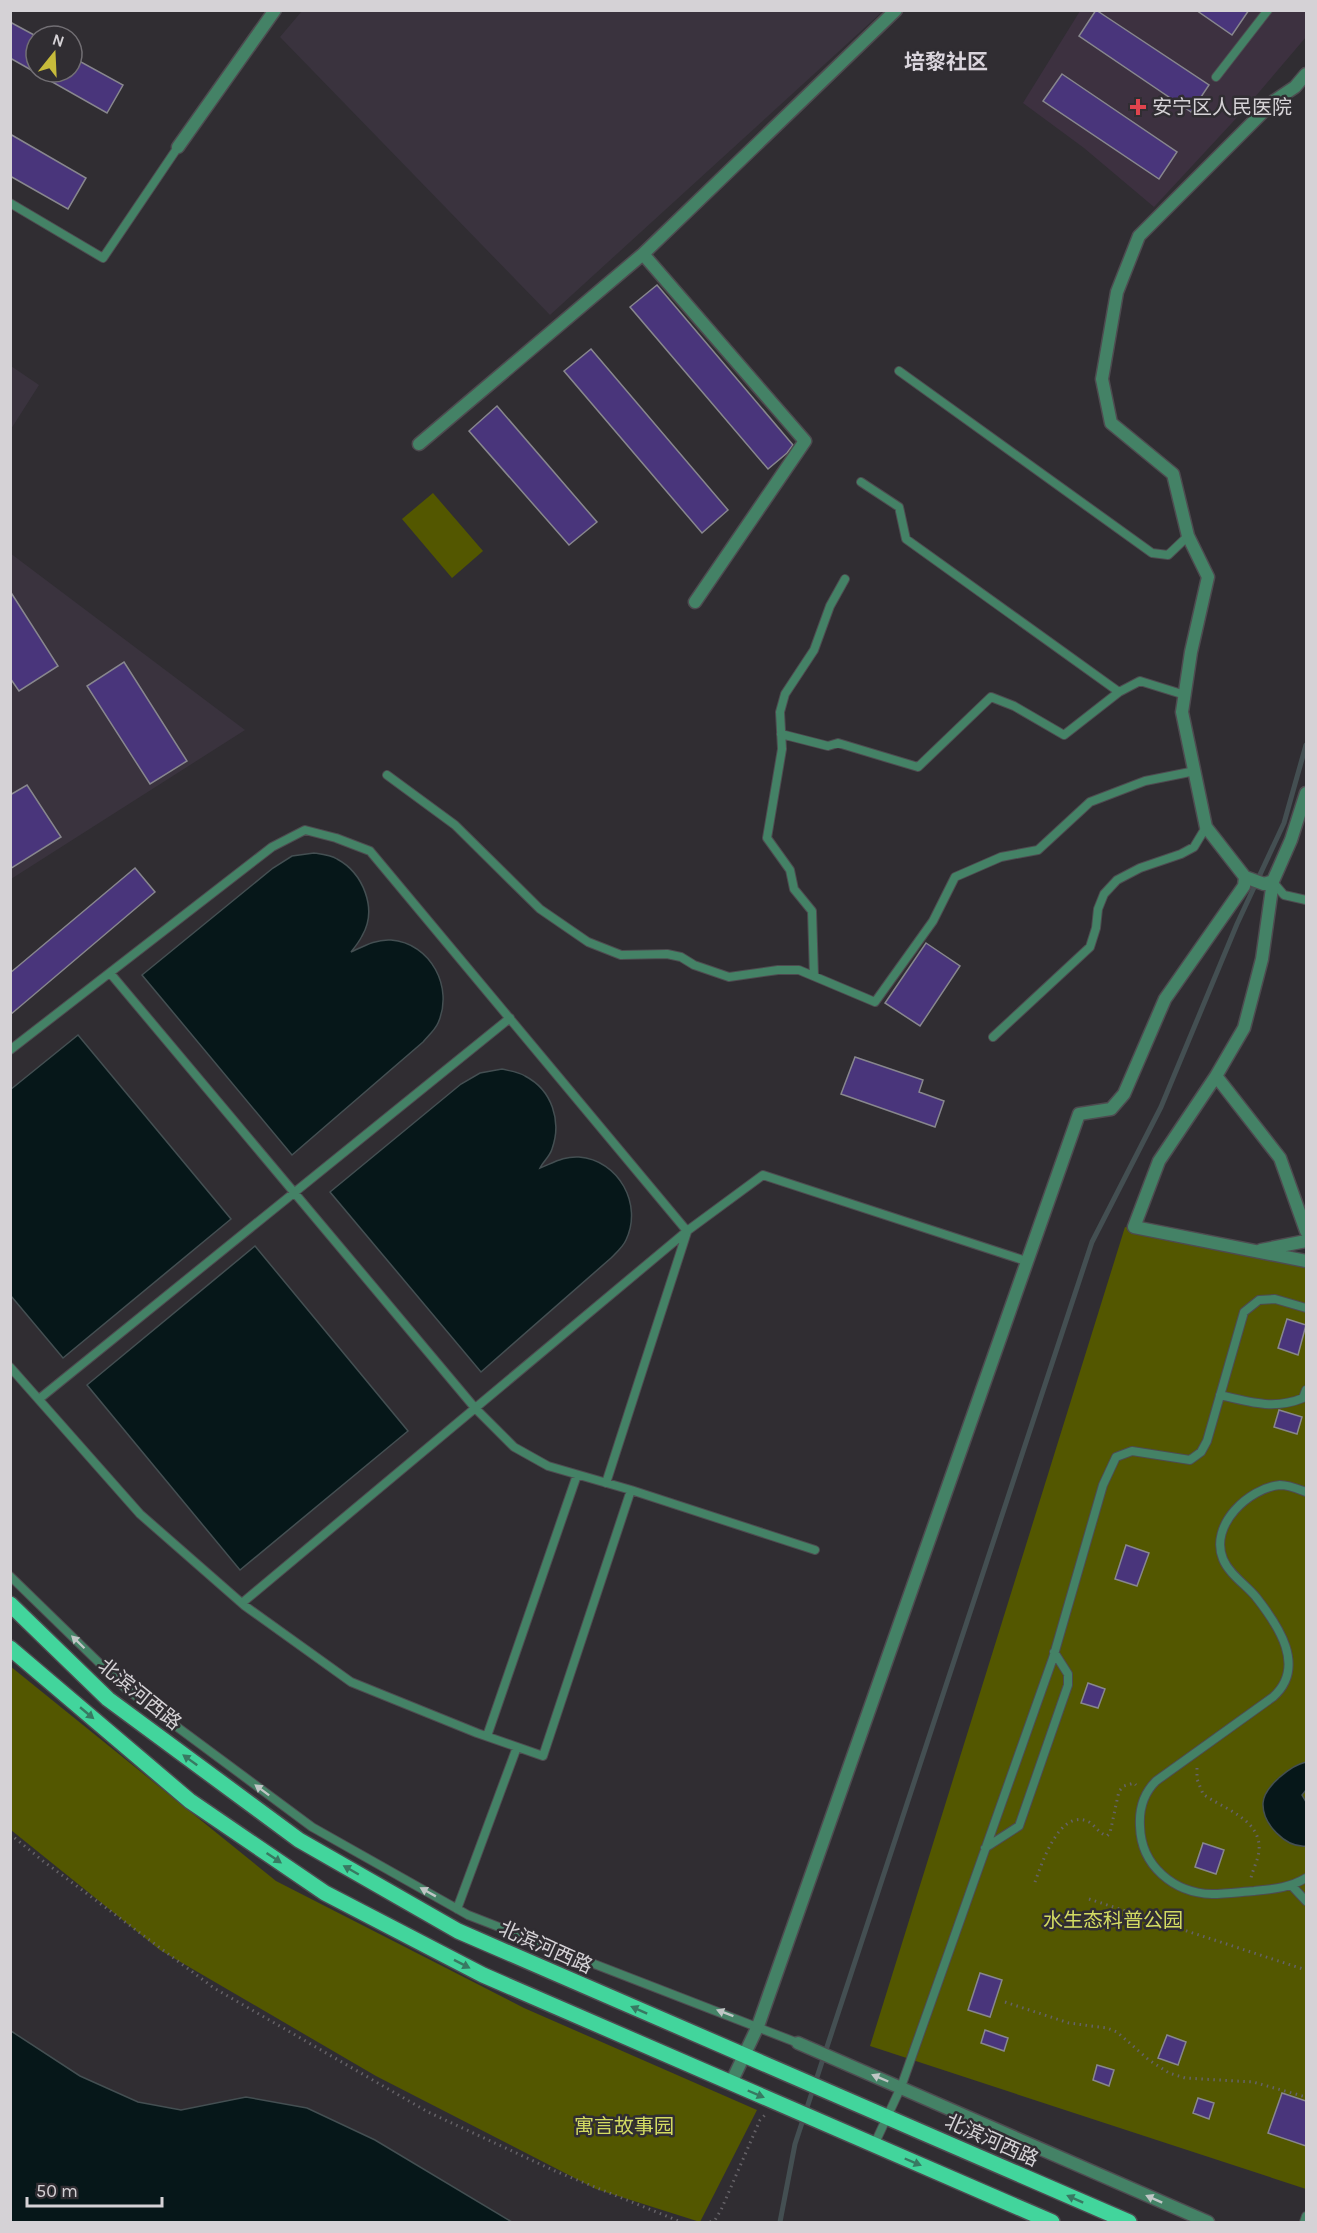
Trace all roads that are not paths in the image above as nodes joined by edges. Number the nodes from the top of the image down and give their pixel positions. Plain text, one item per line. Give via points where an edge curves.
1 (275, 10) edge
2 (896, 10) edge
3 (1268, 10) edge
4 (1306, 74) edge
5 (1216, 77) dead end
6 (178, 147) joint
7 (10, 203) edge
8 (643, 254) junction
9 (899, 371) dead end
10 (419, 444) dead end
11 (861, 482) dead end
12 (1188, 536) junction
13 (845, 579) dead end
14 (695, 602) dead end
15 (1119, 692) junction
16 (1185, 695) junction
17 (781, 734) junction
18 (1195, 771) junction
19 (387, 776) dead end
20 (1306, 793) edge
21 (1206, 827) junction
22 (1245, 877) junction
23 (1268, 883) junction
24 (1306, 900) edge
25 (110, 973) junction
26 (814, 976) junction
27 (510, 1018) junction
28 (993, 1037) dead end
29 (10, 1050) edge
30 (1216, 1076) junction
31 (294, 1192) junction
32 (687, 1231) junction
33 (1306, 1231) edge
34 (1306, 1241) edge
35 (1255, 1251) junction
36 (1026, 1261) junction
37 (1306, 1261) edge
38 (1306, 1308) edge
39 (10, 1367) edge
40 (1306, 1390) edge
41 (1220, 1395) junction
42 (39, 1399) junction
43 (476, 1408) junction
44 (577, 1475) junction
45 (606, 1483) junction
46 (631, 1490) junction
47 (1306, 1492) edge
48 (815, 1550) dead end
49 (10, 1576) edge
50 (242, 1603) junction
51 (10, 1604) edge
52 (10, 1648) edge
53 (1054, 1652) junction
54 (487, 1736) junction
55 (517, 1746) junction
56 (984, 1848) junction
57 (1306, 1878) edge
58 (1292, 1886) junction
59 (1306, 1901) edge
60 (457, 1909) junction
61 (758, 2026) junction
62 (798, 2043) joint
63 (744, 2056) junction
64 (731, 2083) junction
65 (901, 2087) junction
66 (887, 2117) junction
67 (874, 2145) junction
68 (1306, 2216) edge
69 (1052, 2223) edge
70 (1129, 2223) edge
71 (1208, 2223) edge
72 (1305, 2223) edge

1 - 6 street
2 - 8 street
3 - 5 lane
4 - 12 street via 1139,236 1117,292 1102,379 1111,423 1173,474
6 - 7 lane via 103,258
8 - 10 street
8 - 14 street via 805,441
9 - 12 lane via 1152,553 1168,555
11 - 15 lane via 899,507 906,539
12 - 16 street via 1208,577
13 - 17 lane via 814,650 785,694 780,712
15 - 16 lane via 1140,681
15 - 17 lane via 1064,735 991,697 918,767 838,743 828,746
16 - 18 street via 1182,712
17 - 26 lane via 767,838 790,870 794,889 812,911
18 - 21 street
18 - 26 lane via 1145,781 1090,802 1038,850 1001,857 955,878 933,921 875,1002
19 - 26 lane via 455,825 540,909 588,942 621,955 681,957 693,966 729,977 778,970 799,970
20 - 23 street via 1292,840
21 - 22 street
21 - 28 lane via 1194,847 1117,880 1104,894 1090,947
22 - 23 street
22 - 36 street via 1244,886 1165,999 1124,1094 1111,1109 1079,1114
23 - 24 lane via 1284,895
23 - 30 street via 1262,959 1244,1028
25 - 27 lane via 272,847 305,830 370,851
25 - 29 lane
25 - 31 lane
27 - 31 lane
27 - 32 lane
30 - 33 street via 1280,1158
30 - 35 street via 1159,1161 1134,1227
31 - 42 lane
31 - 43 lane
32 - 36 lane via 763,1175
32 - 43 lane
32 - 45 lane
34 - 35 street
35 - 37 street
36 - 61 street
38 - 41 lane via 1275,1299 1259,1300 1244,1312
39 - 42 lane
40 - 41 lane via 1303,1398 1290,1404 1266,1406
41 - 53 lane via 1207,1441 1190,1460 1132,1451 1116,1457 1103,1485
42 - 50 lane via 140,1514
43 - 44 lane via 514,1447 548,1466
43 - 50 lane
44 - 45 lane
44 - 54 lane
45 - 46 lane
46 - 48 lane
46 - 55 lane via 543,1756
47 - 58 lane via 1281,1485 1244,1500 1226,1524 1221,1550 1223,1559 1256,1597 1282,1637 1290,1664 1288,1679 1281,1690 1156,1781 1147,1790 1139,1820 1140,1838 1151,1864 1170,1883 1212,1894
60 -> 49 lane via 312,1827 126,1689
50 - 54 lane via 351,1682
63 -> 51 main road, 北滨河西路 via 458,1931 299,1840 108,1699
52 -> 64 main road via 190,1801 326,1893 483,1975
53 - 56 lane
53 - 56 lane via 1068,1674 1068,1684 1019,1826
54 - 55 lane
55 - 60 lane
56 - 65 lane
57 - 58 lane
58 - 59 lane
61 -> 60 lane
61 - 62 lane
61 - 63 street
65 -> 62 street
63 - 64 street
63 - 66 main road, 北滨河西路
64 -> 67 main road
65 - 66 lane
71 -> 65 street
66 - 67 lane
70 -> 66 main road, 北滨河西路
67 -> 69 main road
68 - 72 lane

